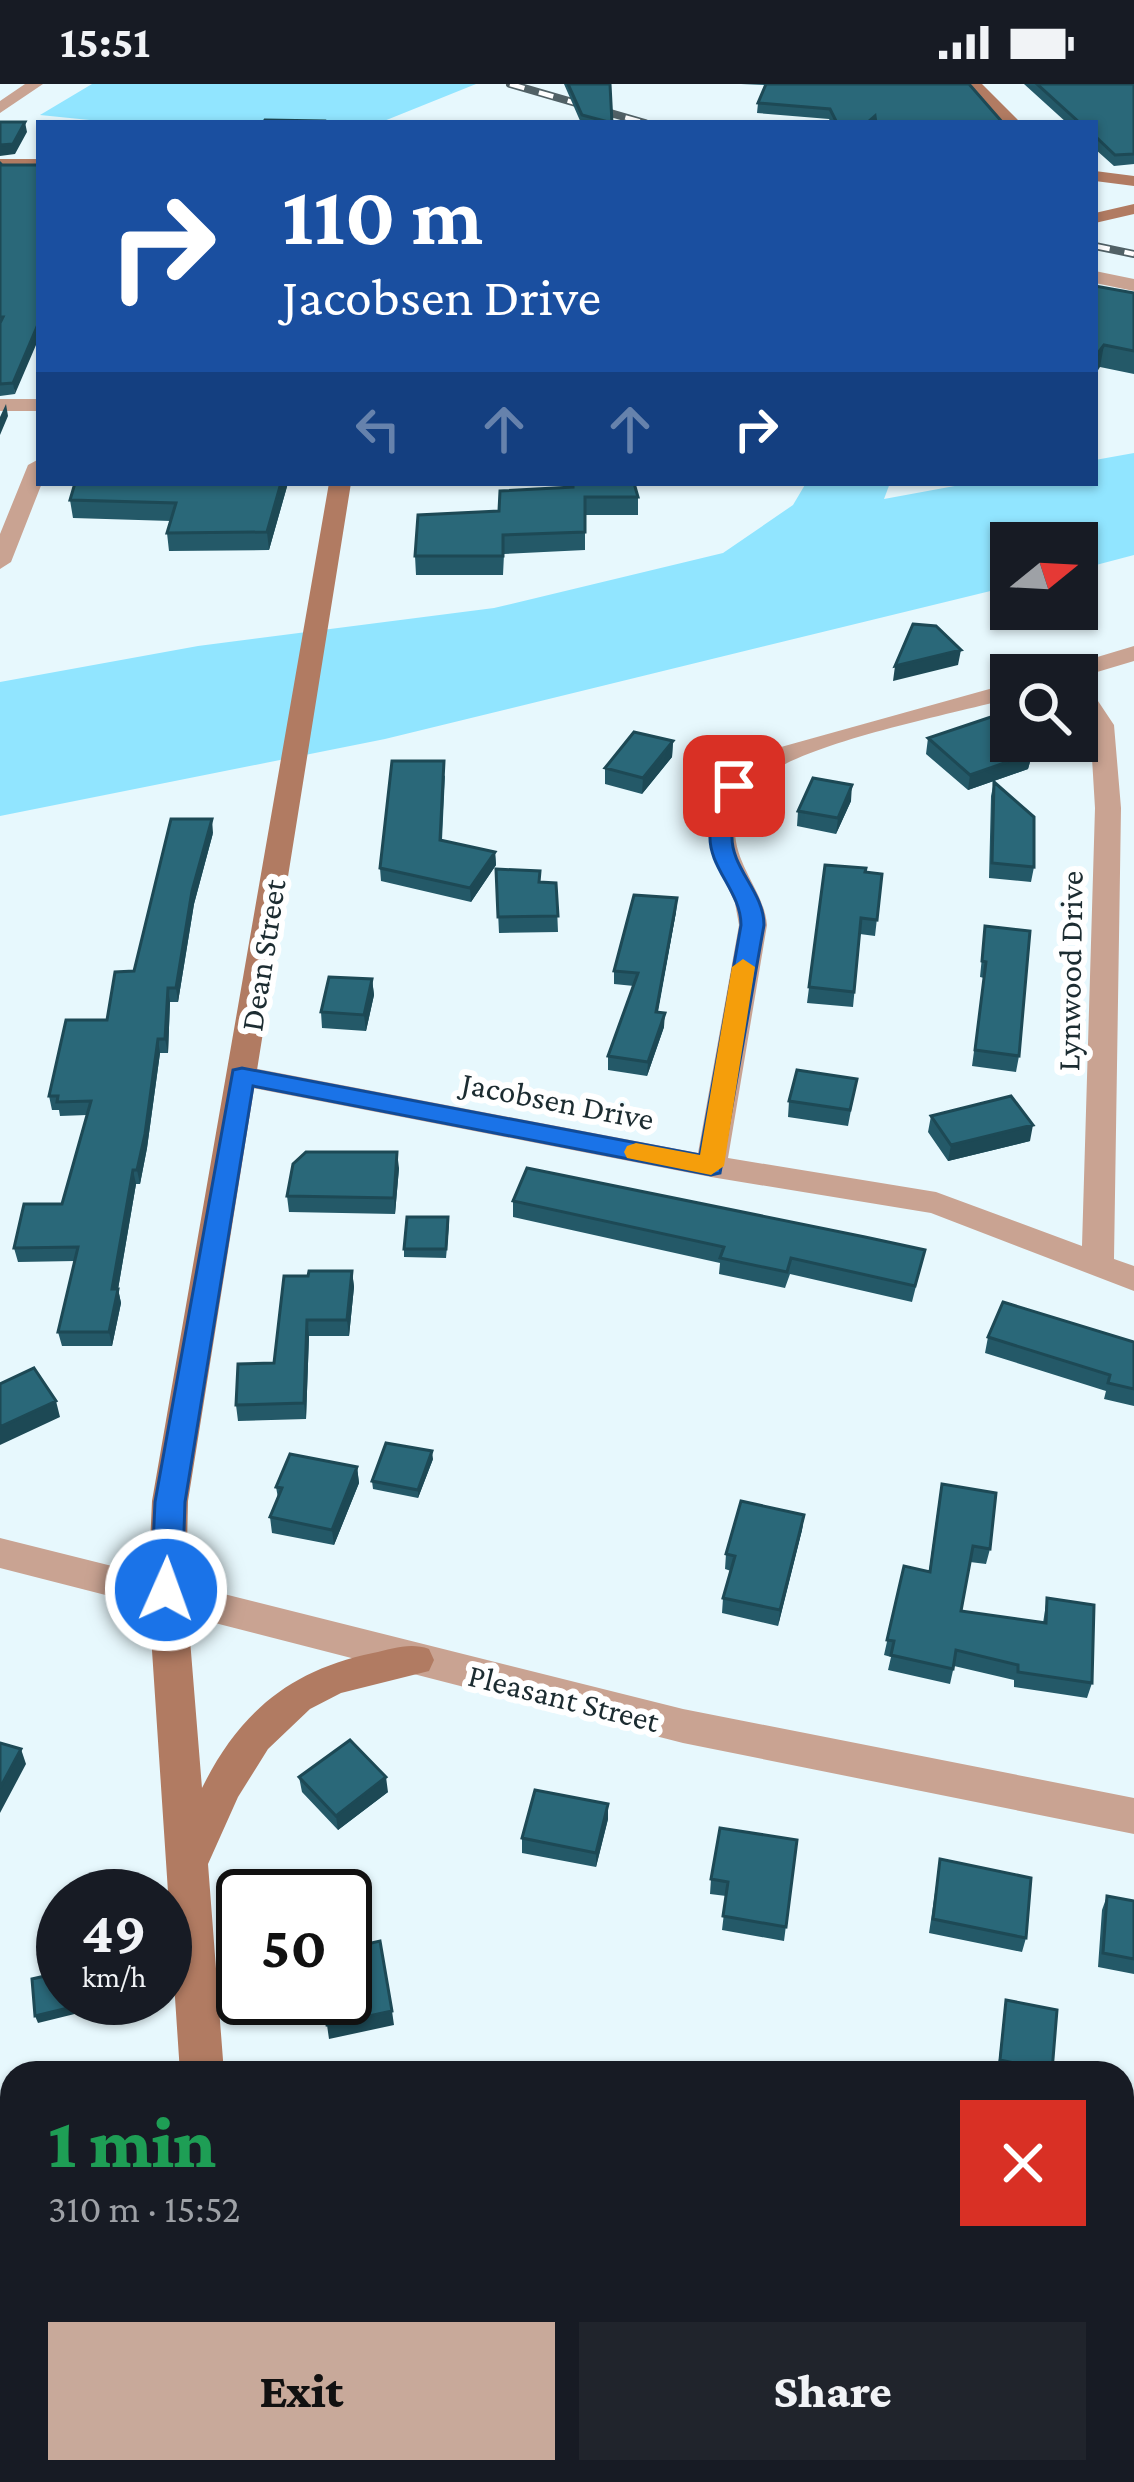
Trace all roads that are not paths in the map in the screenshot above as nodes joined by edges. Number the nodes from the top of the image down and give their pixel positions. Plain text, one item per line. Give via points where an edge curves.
1 (35, 84) edge
2 (974, 84) edge
3 (0, 108) edge
4 (1010, 120) edge
5 (0, 164) edge
6 (36, 164) edge
7 (1098, 176) edge
8 (1134, 181) edge
9 (1134, 209) edge
10 (1098, 217) edge
11 (1098, 278) edge
12 (1134, 285) edge
13 (0, 405) edge
14 (36, 405) edge
15 (36, 472) edge
16 (340, 486) edge
17 (0, 562) edge
18 (1134, 653) edge
19 (1098, 665) edge
20 (990, 696) edge
21 (1098, 719) edge
22 (242, 1076) junction
23 (711, 1166) junction
24 (1098, 1263) junction
25 (1134, 1279) edge
26 (0, 1553) edge
27 (166, 1590) junction
28 (415, 1660) junction
29 (1134, 1816) edge
30 (185, 1867) junction
31 (201, 2061) edge

1 - 3 street
2 - 4 main road
5 - 6 main road
7 - 8 main road
9 - 10 main road
11 - 12 street
13 - 14 street
15 - 17 street
16 - 22 main road, Dean Street
18 - 19 street
20 - 23 street via 790,752 734,786 721,836 753,905 753,925
21 - 24 street, Lynwood Drive via 1108,808
22 - 23 street, Jacobsen Drive
22 - 27 main road, Dean Street via 170,1502
23 - 24 street, Jacobsen Drive via 936,1203
24 - 25 street, Jacobsen Drive
26 - 27 street, Pleasant Street
27 - 28 street, Pleasant Street
27 - 30 main road, Dean Street
28 - 29 street, Pleasant Street via 741,1740
28 - 30 main road via 326,1682 277,1708 240,1749
30 - 31 main road, Dean Street

